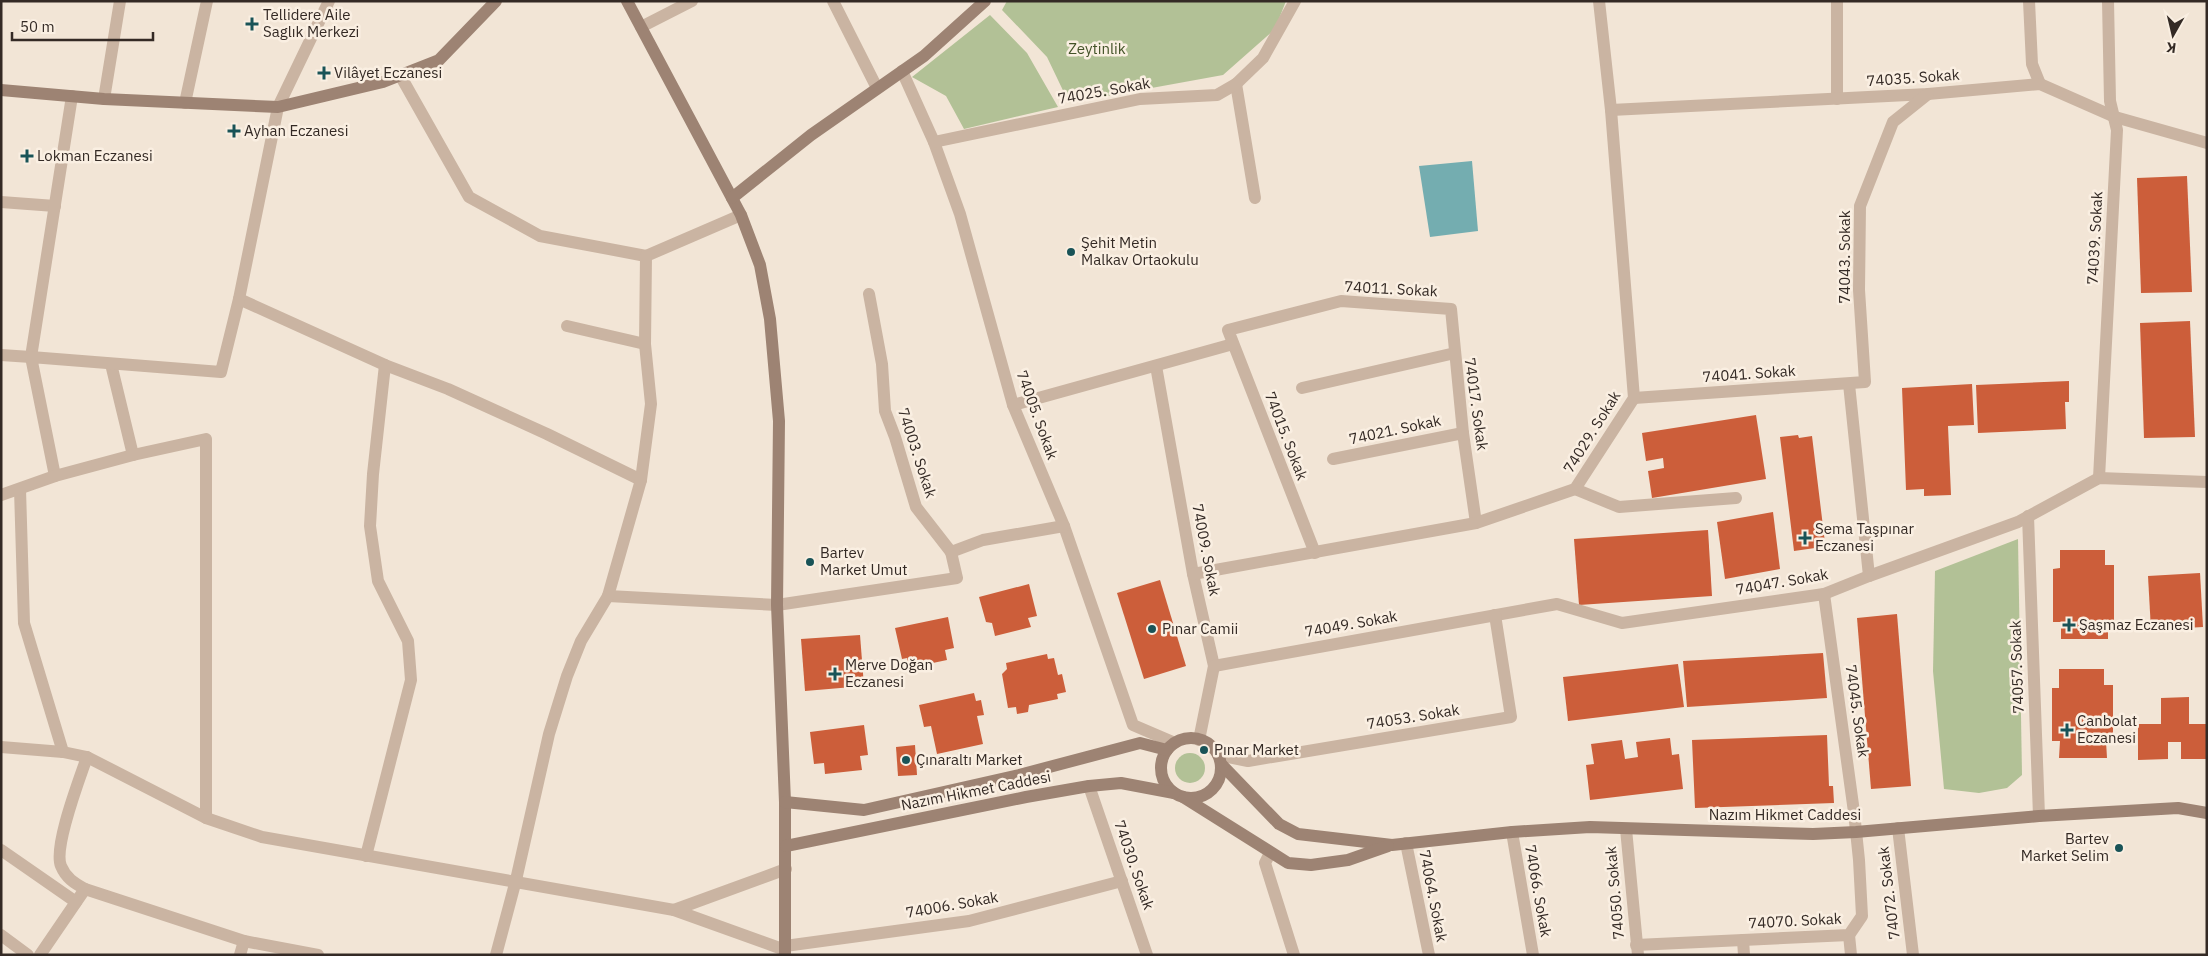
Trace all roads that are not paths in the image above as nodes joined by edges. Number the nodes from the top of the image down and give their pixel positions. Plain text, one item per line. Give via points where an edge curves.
1 (120, 1) edge
2 (207, 1) edge
3 (329, 1) edge
4 (496, 1) edge
5 (627, 1) edge
6 (692, 1) edge
7 (833, 1) edge
8 (985, 1) edge
9 (1295, 1) edge
10 (1599, 1) edge
11 (1837, 1) edge
12 (2029, 1) edge
13 (2108, 1) edge
14 (641, 27) junction
15 (902, 71) junction
16 (400, 75) junction
17 (1236, 84) junction
18 (2040, 84) junction
19 (877, 88) junction
20 (1, 90) edge
21 (1928, 94) junction
22 (72, 96) junction
23 (104, 99) junction
24 (1837, 99) junction
25 (185, 103) junction
26 (278, 107) junction
27 (1611, 110) junction
28 (2115, 117) junction
29 (934, 142) junction
30 (2207, 143) edge
31 (732, 198) junction
32 (1255, 198) dead end
33 (1, 202) edge
34 (55, 206) junction
35 (741, 215) junction
36 (646, 256) junction
37 (869, 294) dead end
38 (239, 299) junction
39 (566, 326) dead end
40 (1228, 330) joint
41 (645, 344) junction
42 (1233, 344) junction
43 (1454, 353) junction
44 (1, 355) edge
45 (31, 357) junction
46 (111, 364) junction
47 (385, 365) junction
48 (1156, 366) junction
49 (1866, 382) joint
50 (1849, 384) junction
51 (1302, 388) dead end
52 (1634, 398) junction
53 (1013, 405) junction
54 (1463, 433) junction
55 (133, 455) junction
56 (1333, 459) dead end
57 (54, 476) junction
58 (2098, 478) junction
59 (641, 480) junction
60 (2207, 482) edge
61 (1576, 489) junction
62 (20, 490) junction
63 (1, 495) edge
64 (1736, 498) dead end
65 (2028, 516) junction
66 (1476, 523) junction
67 (1064, 526) junction
68 (952, 552) junction
69 (1315, 553) junction
70 (1193, 574) junction
71 (1869, 576) junction
72 (1824, 594) junction
73 (608, 596) junction
74 (777, 606) junction
75 (1495, 615) junction
76 (1214, 666) junction
77 (1200, 740) junction
78 (1171, 746) junction
79 (1, 747) edge
80 (63, 752) junction
81 (87, 757) junction
82 (1219, 759) junction
83 (1089, 786) junction
84 (1178, 795) junction
85 (785, 802) junction
86 (2207, 813) edge
87 (2039, 816) junction
88 (206, 818) junction
89 (1898, 828) junction
90 (1626, 829) junction
91 (1512, 832) junction
92 (1856, 832) junction
93 (1406, 843) junction
94 (1392, 845) junction
95 (786, 846) junction
96 (1, 850) edge
97 (1270, 853) junction
98 (366, 856) junction
99 (786, 869) junction
100 (516, 880) junction
101 (1122, 881) junction
102 (85, 889) junction
103 (76, 902) junction
104 (674, 910) junction
105 (1, 935) edge
106 (1850, 935) junction
107 (1743, 940) junction
108 (244, 941) junction
109 (785, 950) edge
110 (1637, 950) edge
111 (28, 955) edge
112 (40, 955) edge
113 (240, 955) edge
114 (318, 955) edge
115 (496, 955) edge
116 (1147, 955) edge
117 (1294, 955) edge
118 (1428, 955) edge
119 (1533, 955) edge
120 (1744, 955) edge
121 (1850, 955) edge
122 (1912, 955) edge

1 - 23 street
2 - 25 street
3 - 26 street
4 - 16 main road via 439,60
5 - 14 main road
6 - 14 street
7 - 19 street
8 - 15 main road via 924,56
9 - 17 street, 74025. Sokak via 1263,58
10 - 27 street, 74029. Sokak
11 - 24 street
12 - 18 street via 2032,64
13 - 28 street, 74039. Sokak via 2110,101
14 - 31 main road
15 - 19 main road
15 - 29 street, 74005. Sokak
16 - 26 main road
16 - 36 street via 469,197 540,236
17 - 29 street, 74025. Sokak via 1217,95 1140,99
17 - 32 street
18 - 21 street, 74035. Sokak
18 - 28 street, 74035. Sokak
19 - 31 main road
20 - 22 main road
21 - 24 street, 74035. Sokak
21 - 49 street, 74043. Sokak via 1893,122 1860,206 1859,290
22 - 23 main road
22 - 34 street
23 - 25 main road
24 - 27 street, 74035. Sokak
25 - 26 main road
26 - 38 street
27 - 52 street, 74029. Sokak
28 - 30 street, 74035. Sokak
28 - 58 street, 74039. Sokak via 2117,130
29 - 53 street, 74005. Sokak via 960,214
31 - 35 main road
33 - 34 street
34 - 45 street
35 - 36 street
35 - 74 main road via 760,265 771,328 779,420
36 - 41 street
37 - 68 street, 74003. Sokak via 882,364 885,411 916,507
38 - 46 street via 221,372
38 - 47 street
39 - 41 street
40 - 42 street, 74015. Sokak
40 - 43 street, 74011. Sokak via 1341,301 1452,309
41 - 59 street via 650,404
42 - 48 street
42 - 69 street, 74015. Sokak
43 - 51 street, 74017. Sokak
43 - 54 street, 74017. Sokak
44 - 45 street
45 - 46 street
45 - 57 street
46 - 55 street
47 - 59 street via 448,389
47 - 98 street via 370,526 378,581 408,641 411,680
48 - 53 street
48 - 70 street, 74009. Sokak
49 - 50 street, 74041. Sokak
50 - 52 street, 74041. Sokak
50 - 71 street
52 - 61 street, 74029. Sokak
53 - 67 street, 74005. Sokak
54 - 56 street, 74021. Sokak
54 - 66 street, 74017. Sokak
55 - 57 street
55 - 88 street via 206,438
57 - 62 street
58 - 60 street
58 - 65 street, 74047. Sokak
59 - 73 street
61 - 64 street via 1619,507
61 - 66 street, 74029. Sokak
62 - 63 street
62 - 80 street via 24,624
65 - 71 street, 74047. Sokak
65 - 87 street, 74057. Sokak
66 - 69 street, 74029. Sokak
67 - 68 street via 983,540
67 - 78 street, 74005. Sokak via 1132,725
68 - 74 street via 957,578
69 - 70 street, 74029. Sokak
70 - 76 street, 74009. Sokak
71 - 72 street, 74047. Sokak
72 - 75 street, 74047. Sokak via 1622,624 1557,604
72 - 92 street, 74045. Sokak
73 - 74 street
73 - 100 street via 581,641 567,676 549,734
74 - 85 main road
75 - 76 street, 74049. Sokak
75 - 82 street, 74053. Sokak via 1511,717 1248,761
76 - 77 street, 74009. Sokak
77 - 78 main road via 1184,739
77 - 82 main road via 1212,746
78 - 84 main road via 1160,768 1162,778
78 - 85 main road, Nazım Hikmet Caddesi via 1140,743 1019,775 864,810
79 - 80 street
80 - 81 street
81 - 88 street
81 - 102 street via 61,840 60,864 70,882
82 - 84 main road via 1217,783 1211,791 1202,796
82 - 94 main road, Nazım Hikmet Caddesi via 1279,824 1298,834
83 - 84 main road, Nazım Hikmet Caddesi via 1121,783
83 - 95 main road, Nazım Hikmet Caddesi
83 - 101 street, 74030. Sokak
84 - 97 main road, Nazım Hikmet Caddesi
85 - 95 main road
86 - 87 main road, Nazım Hikmet Caddesi via 2178,808
87 - 89 main road, Nazım Hikmet Caddesi
88 - 98 street via 262,837
89 - 92 main road, Nazım Hikmet Caddesi
89 - 122 street, 74072. Sokak
90 - 91 main road, Nazım Hikmet Caddesi via 1590,827
90 - 92 main road, Nazım Hikmet Caddesi via 1813,834
90 - 110 street, 74050. Sokak
91 - 93 main road, Nazım Hikmet Caddesi
91 - 119 street, 74066. Sokak
92 - 106 street, 74070. Sokak via 1862,916
93 - 94 main road, Nazım Hikmet Caddesi
93 - 118 street, 74064. Sokak
94 - 97 main road, Nazım Hikmet Caddesi via 1348,860 1311,865 1288,863
95 - 99 main road
96 - 103 street
97 - 117 street via 1265,863
98 - 100 street
99 - 104 street
99 - 109 main road
100 - 104 street
100 - 115 street
101 - 109 street, 74006. Sokak via 969,922
101 - 116 street, 74030. Sokak
102 - 103 street
102 - 108 street
103 - 112 street
104 - 109 street
105 - 111 street
106 - 107 street, 74070. Sokak
106 - 121 street
107 - 110 street, 74070. Sokak
107 - 120 street
108 - 113 street
108 - 114 street

